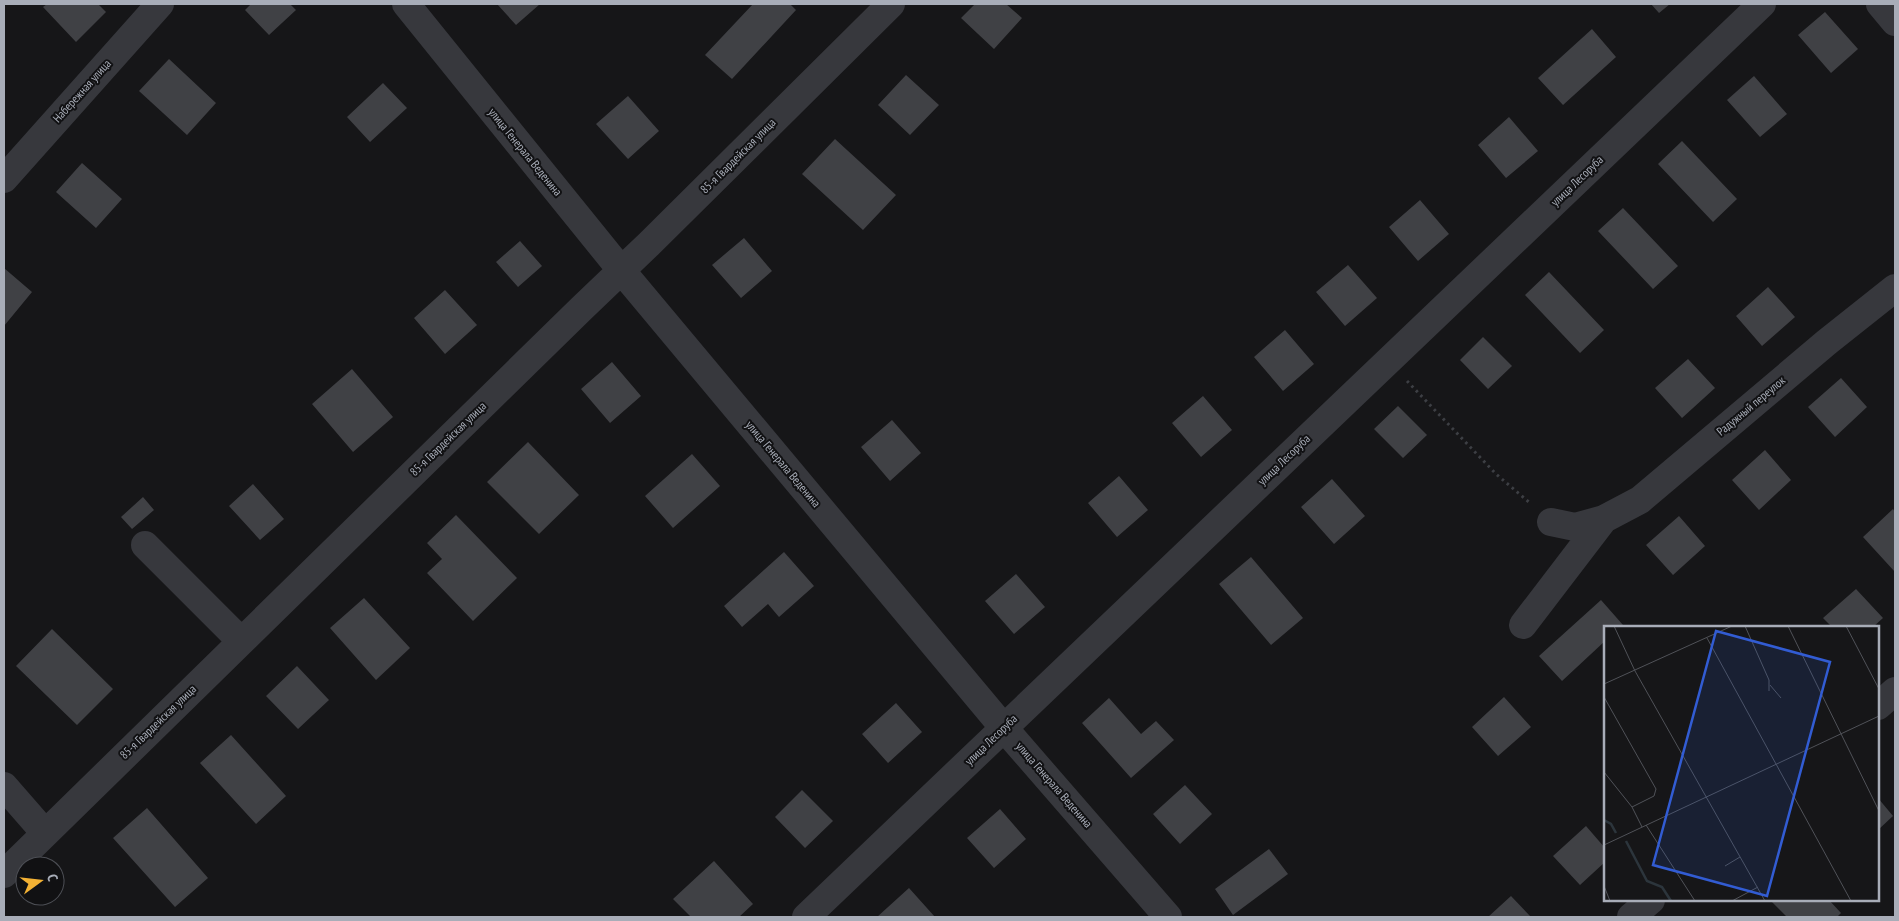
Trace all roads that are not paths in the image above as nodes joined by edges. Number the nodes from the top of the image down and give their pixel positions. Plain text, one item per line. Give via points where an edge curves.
1 (160, 4) edge
2 (406, 4) edge
3 (891, 4) edge
4 (1762, 4) edge
5 (1880, 4) edge
6 (1895, 22) edge
7 (4, 179) edge
8 (621, 270) junction
9 (1895, 288) edge
10 (1604, 519) junction
11 (1551, 522) road end
12 (145, 545) dead end
13 (1523, 625) dead end
14 (241, 641) junction
15 (1895, 691) edge
16 (1879, 705) edge
17 (1003, 727) junction
18 (4, 786) edge
19 (45, 833) junction
20 (4, 874) edge
21 (1650, 901) edge
22 (806, 917) edge
23 (1168, 917) edge
24 (1631, 917) edge

1 - 7 street, Набережная улица
2 - 8 street, улица Генерала Веденина
3 - 8 street, 85-я Гвардейская улица
4 - 17 street, улица Лесоруба
5 - 6 street
8 - 14 street, 85-я Гвардейская улица
8 - 17 street, улица Генерала Веденина
9 - 10 street, Радужный переулок via 1640,500
10 - 11 street, Радужный переулок via 1575,527
10 - 13 street, Радужный переулок
12 - 14 street
14 - 19 street, 85-я Гвардейская улица
15 - 16 street
17 - 22 street, улица Лесоруба
17 - 23 street, улица Генерала Веденина
18 - 19 street
19 - 20 street, 85-я Гвардейская улица
21 - 24 street

